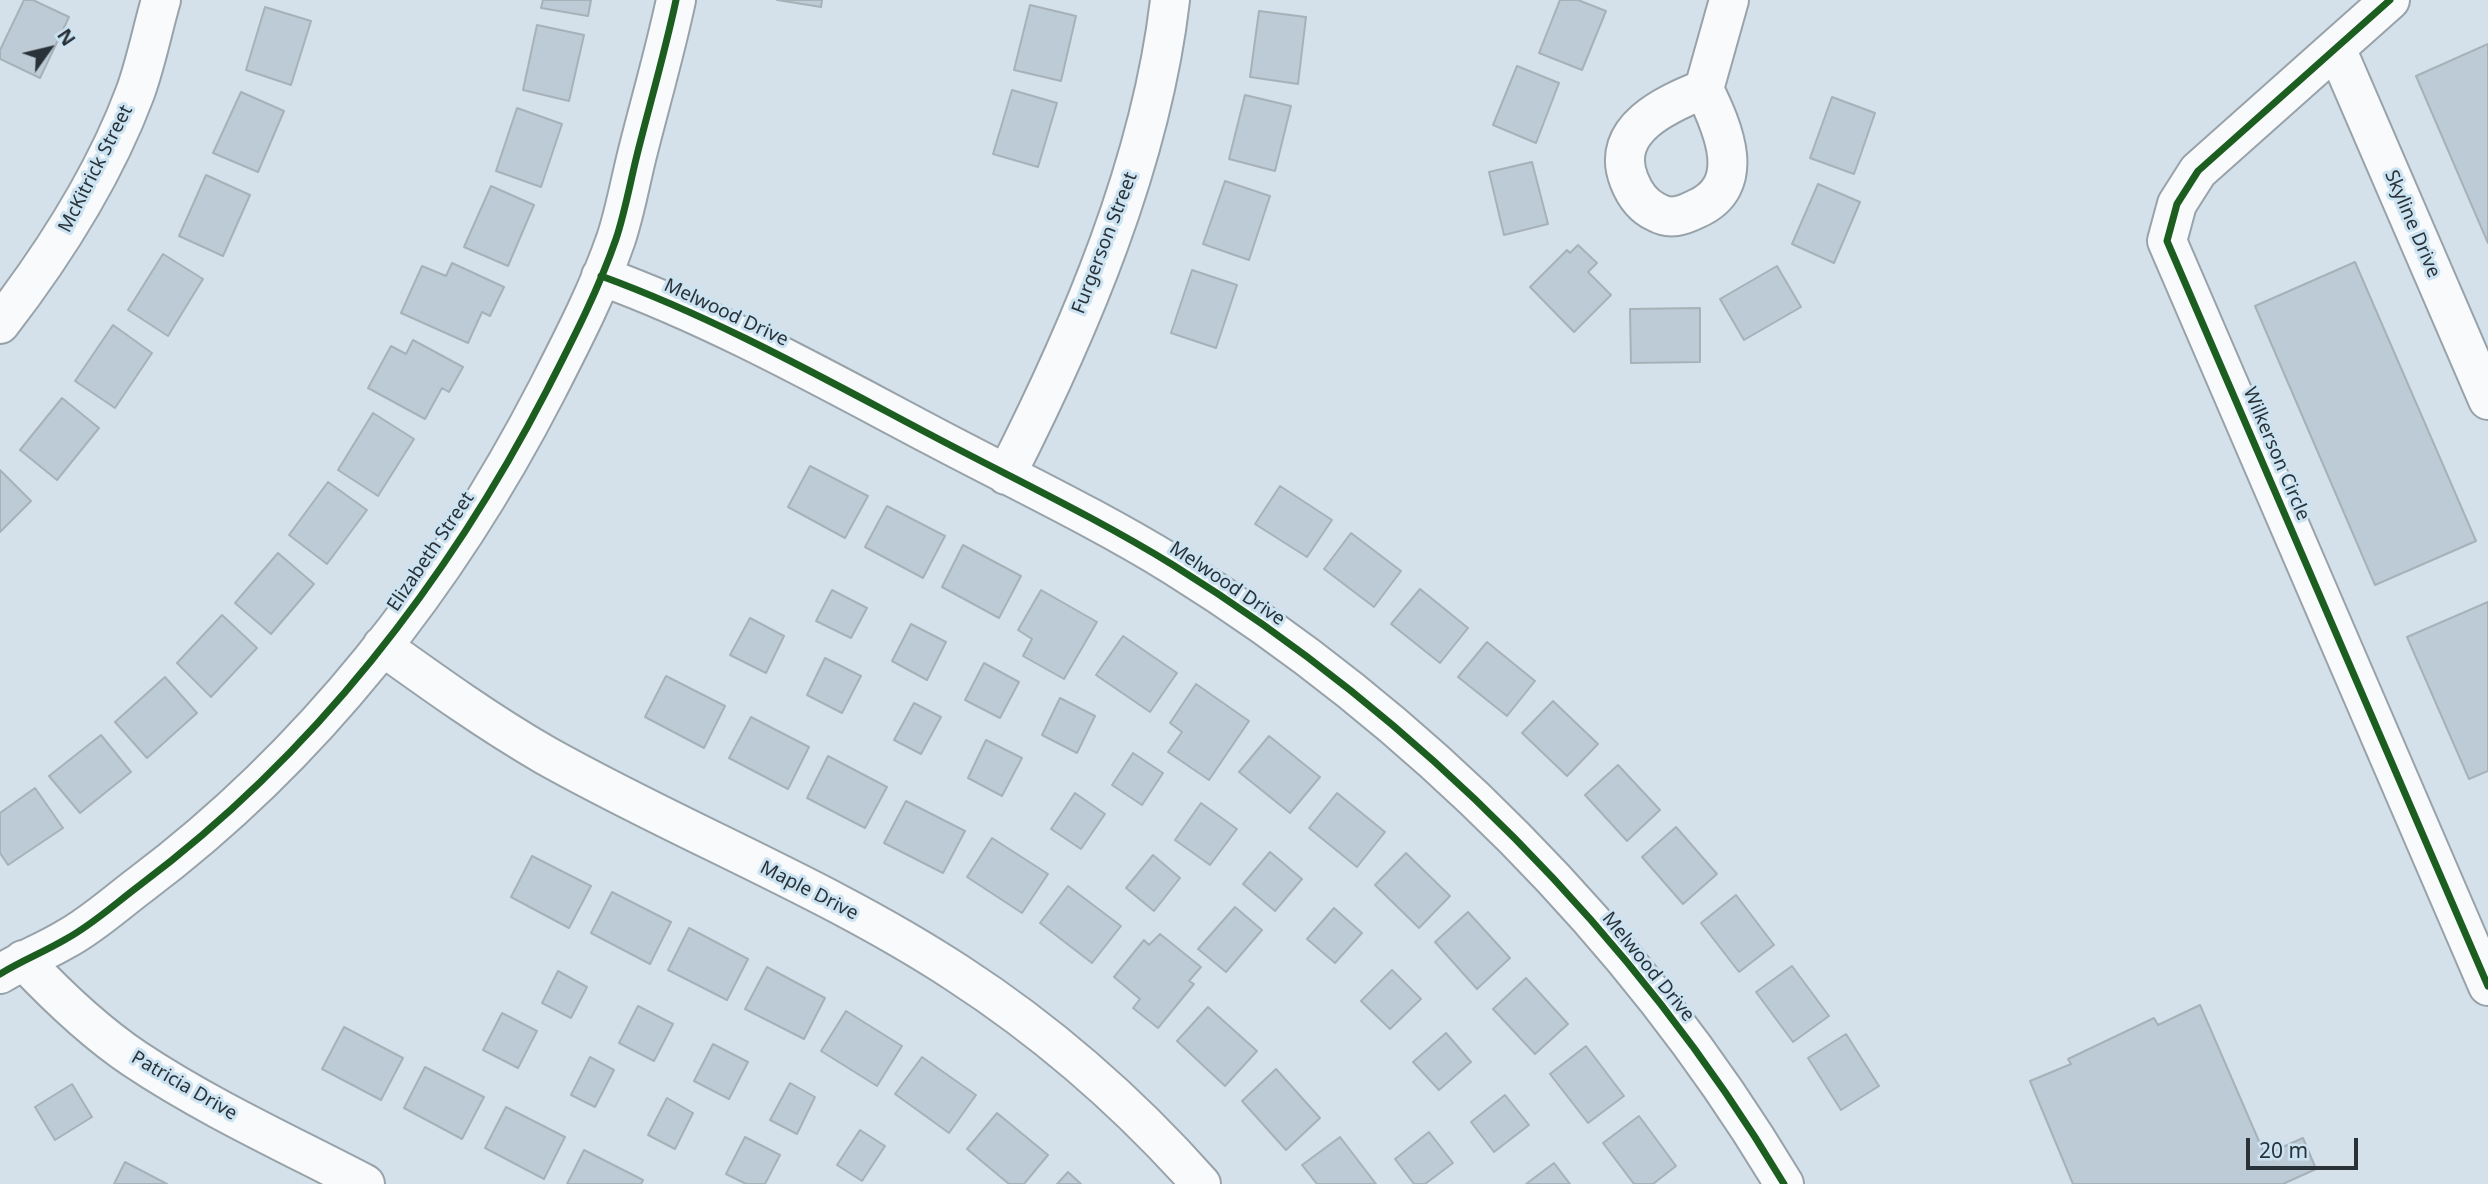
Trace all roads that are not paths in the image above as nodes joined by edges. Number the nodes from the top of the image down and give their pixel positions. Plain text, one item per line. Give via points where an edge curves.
1 (161, 0) edge
2 (676, 0) edge
3 (1170, 0) edge
4 (1729, 0) edge
5 (2390, 0) edge
6 (2336, 48) junction
7 (1704, 89) dead end
8 (601, 276) junction
9 (0, 324) edge
10 (2488, 400) edge
11 (1006, 475) junction
12 (382, 646) junction
13 (11, 967) edge
14 (2488, 986) edge
15 (365, 1184) edge
16 (1201, 1184) edge
17 (1784, 1184) edge

1 - 9 street, McKitrick Street via 135,93 98,173 66,231
2 - 8 street, Elizabeth Street via 616,238
3 - 11 street, Furgerson Street via 1161,58 1129,183 1100,266
4 - 7 street
5 - 6 street, Wilkerson Circle
6 - 10 street, Skyline Drive
6 - 14 street, Wilkerson Circle via 2198,171 2177,204 2167,241
8 - 11 street, Melwood Drive via 753,341
8 - 12 street, Elizabeth Street via 502,475 449,558
11 - 17 street, Melwood Drive via 1099,520 1176,567 1275,635 1425,755 1511,836 1639,979 1701,1058
12 - 13 street, Elizabeth Street via 293,751 180,855 67,939
12 - 16 street, Maple Drive via 545,755 956,972 1066,1052 1137,1116
13 - 15 street, Patricia Drive via 176,1085

